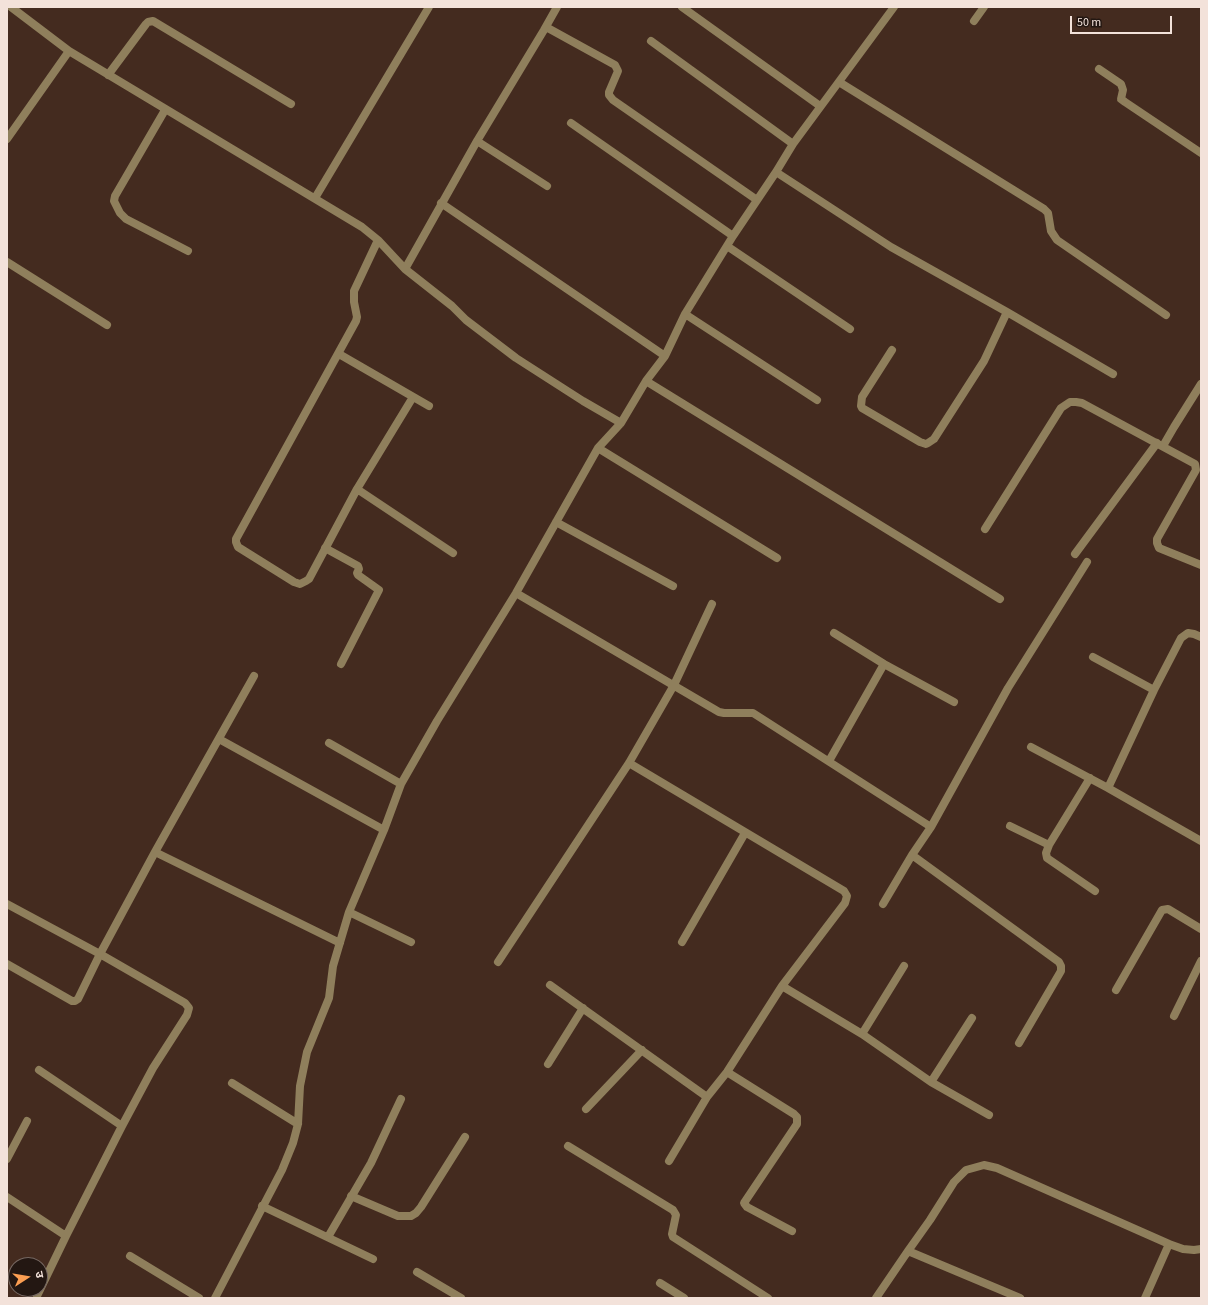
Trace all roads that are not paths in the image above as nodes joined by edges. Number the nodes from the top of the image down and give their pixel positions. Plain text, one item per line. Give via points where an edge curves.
1 (11, 7) edge
2 (429, 7) edge
3 (556, 7) edge
4 (682, 7) edge
5 (894, 7) edge
6 (984, 7) edge
7 (974, 21) dead end
8 (546, 26) junction
9 (651, 41) dead end
10 (69, 52) junction
11 (1099, 69) dead end
12 (108, 75) junction
13 (839, 82) junction
14 (291, 104) dead end
15 (820, 106) junction
16 (165, 110) junction
17 (571, 123) dead end
18 (7, 139) edge
19 (477, 141) junction
20 (793, 144) junction
21 (1201, 153) edge
22 (776, 172) junction
23 (547, 186) dead end
24 (315, 198) junction
25 (757, 200) junction
26 (441, 203) junction
27 (733, 236) junction
28 (378, 240) junction
29 (727, 246) junction
30 (188, 251) dead end
31 (7, 262) edge
32 (405, 269) junction
33 (1007, 312) junction
34 (685, 314) junction
35 (1166, 315) dead end
36 (107, 325) dead end
37 (850, 329) dead end
38 (892, 350) dead end
39 (339, 354) junction
40 (665, 356) junction
41 (1113, 374) dead end
42 (646, 381) junction
43 (1201, 384) edge
44 (414, 397) junction
45 (817, 400) dead end
46 (429, 406) dead end
47 (621, 423) junction
48 (1160, 445) junction
49 (598, 448) junction
50 (357, 489) junction
51 (556, 522) junction
52 (984, 529) dead end
53 (325, 548) junction
54 (453, 553) dead end
55 (1075, 554) dead end
56 (777, 558) dead end
57 (1087, 562) dead end
58 (1201, 565) edge
59 (673, 586) dead end
60 (516, 593) junction
61 (1000, 599) dead end
62 (712, 604) dead end
63 (834, 633) dead end
64 (1201, 637) edge
65 (1093, 657) dead end
66 (341, 664) dead end
67 (884, 664) junction
68 (254, 676) dead end
69 (674, 685) junction
70 (1154, 690) junction
71 (954, 702) dead end
72 (219, 739) junction
73 (329, 743) dead end
74 (1031, 747) dead end
75 (829, 761) junction
76 (629, 763) junction
77 (1090, 778) junction
78 (401, 784) junction
79 (1108, 788) junction
80 (1010, 826) dead end
81 (931, 827) junction
82 (384, 830) junction
83 (745, 833) junction
84 (1201, 841) edge
85 (1049, 845) junction
86 (155, 852) junction
87 (912, 855) junction
88 (1095, 891) dead end
89 (7, 904) edge
90 (883, 904) dead end
91 (349, 912) junction
92 (1201, 929) edge
93 (411, 942) dead end
94 (682, 942) dead end
95 (340, 943) junction
96 (100, 954) junction
97 (1201, 960) edge
98 (498, 962) dead end
99 (7, 964) edge
100 (904, 966) dead end
101 (550, 985) dead end
102 (782, 986) junction
103 (1116, 990) dead end
104 (583, 1008) junction
105 (1174, 1016) dead end
106 (972, 1018) dead end
107 (862, 1034) junction
108 (1019, 1043) dead end
109 (642, 1050) junction
110 (548, 1064) dead end
111 (39, 1070) dead end
112 (727, 1072) junction
113 (931, 1082) junction
114 (232, 1083) dead end
115 (707, 1097) junction
116 (401, 1099) dead end
117 (586, 1109) dead end
118 (989, 1115) dead end
119 (27, 1120) dead end
120 (298, 1124) junction
121 (122, 1126) junction
122 (465, 1137) dead end
123 (568, 1146) dead end
124 (7, 1159) edge
125 (669, 1161) dead end
126 (351, 1196) junction
127 (7, 1197) edge
128 (262, 1206) junction
129 (792, 1231) dead end
130 (66, 1236) junction
131 (328, 1238) junction
132 (1169, 1244) junction
133 (1201, 1249) edge
134 (908, 1251) junction
135 (130, 1256) dead end
136 (373, 1259) dead end
137 (417, 1272) dead end
138 (48, 1273) edge
139 (660, 1283) dead end
140 (199, 1298) edge
141 (215, 1298) edge
142 (461, 1298) edge
143 (684, 1298) edge
144 (768, 1298) edge
145 (876, 1298) edge
146 (1020, 1298) edge
147 (1145, 1298) edge

1 - 10 street
2 - 24 street
3 - 8 street
4 - 15 street
5 - 13 street
6 - 7 street
8 - 19 street
8 - 25 street via 616,65 618,71 608,95 613,100
9 - 20 street
10 - 12 street
10 - 18 street
11 - 21 street via 1121,84 1121,98 1124,102
12 - 14 street via 146,24 153,21
12 - 16 street
13 - 15 street
13 - 35 street via 1044,209 1048,213 1051,231 1057,240
15 - 20 street
16 - 24 street
16 - 30 street via 114,201 126,219
17 - 27 street
19 - 23 street
19 - 26 street
20 - 22 street
22 - 25 street
22 - 33 street via 891,247
24 - 28 street
25 - 27 street
26 - 32 street
26 - 40 street
27 - 29 street
28 - 32 street
28 - 39 street via 354,291 357,317
29 - 34 street
29 - 37 street
31 - 36 street
32 - 47 street via 516,358
33 - 38 street via 984,361 934,439 926,444 861,406 862,397
33 - 41 street
34 - 40 street
34 - 45 street
39 - 44 street
39 - 53 street via 236,539 240,549 300,584 309,579
40 - 42 street
42 - 47 street
42 - 61 street
43 - 48 street
44 - 46 street
44 - 50 street
47 - 49 street
48 - 52 street via 1082,403 1070,402 1061,408
48 - 55 street
48 - 58 street via 1193,462 1196,470 1157,543 1160,548
49 - 51 street
49 - 56 street
50 - 53 street
50 - 54 street
51 - 59 street
51 - 60 street
53 - 66 street via 358,566 357,574 379,590
57 - 81 street via 1008,688
60 - 69 street
60 - 78 street
62 - 69 street
63 - 67 street
64 - 70 street via 1188,633 1183,636
65 - 70 street
67 - 71 street
67 - 75 street
68 - 72 street
69 - 75 street via 719,712 753,713
69 - 76 street
70 - 79 street
72 - 82 street
72 - 86 street
73 - 78 street
74 - 77 street
75 - 81 street
76 - 83 street
76 - 98 street
77 - 79 street
77 - 85 street
78 - 82 street
79 - 84 street
80 - 85 street
81 - 87 street
82 - 91 street
83 - 94 street
83 - 102 street via 844,891 847,896 845,903
85 - 88 street via 1047,858
86 - 95 street
86 - 96 street
87 - 90 street
87 - 108 street via 1059,962 1061,971
89 - 96 street
91 - 93 street
91 - 95 street
92 - 103 street via 1168,909 1162,910
95 - 120 street via 328,998 307,1052 300,1086
96 - 99 street via 78,999 74,1001
96 - 121 street via 185,1003 189,1008
97 - 105 street
100 - 107 street
101 - 104 street
102 - 107 street
102 - 112 street
104 - 109 street
104 - 110 street
106 - 113 street
107 - 113 street
109 - 115 street
109 - 117 street
111 - 121 street
112 - 115 street
112 - 129 street via 797,1117 797,1124 744,1203
113 - 118 street
114 - 120 street
115 - 125 street
116 - 126 street via 371,1163
119 - 124 street
120 - 128 street via 282,1170
121 - 130 street
122 - 126 street via 421,1207 411,1216 398,1216
123 - 144 street via 673,1210 676,1215 673,1237
126 - 131 street
127 - 130 street
128 - 131 street
128 - 141 street
130 - 138 street
131 - 136 street
132 - 133 street via 1183,1249
132 - 134 street via 997,1168 984,1165 966,1170 954,1182
132 - 147 street
134 - 145 street
134 - 146 street
135 - 140 street
137 - 142 street
139 - 143 street

